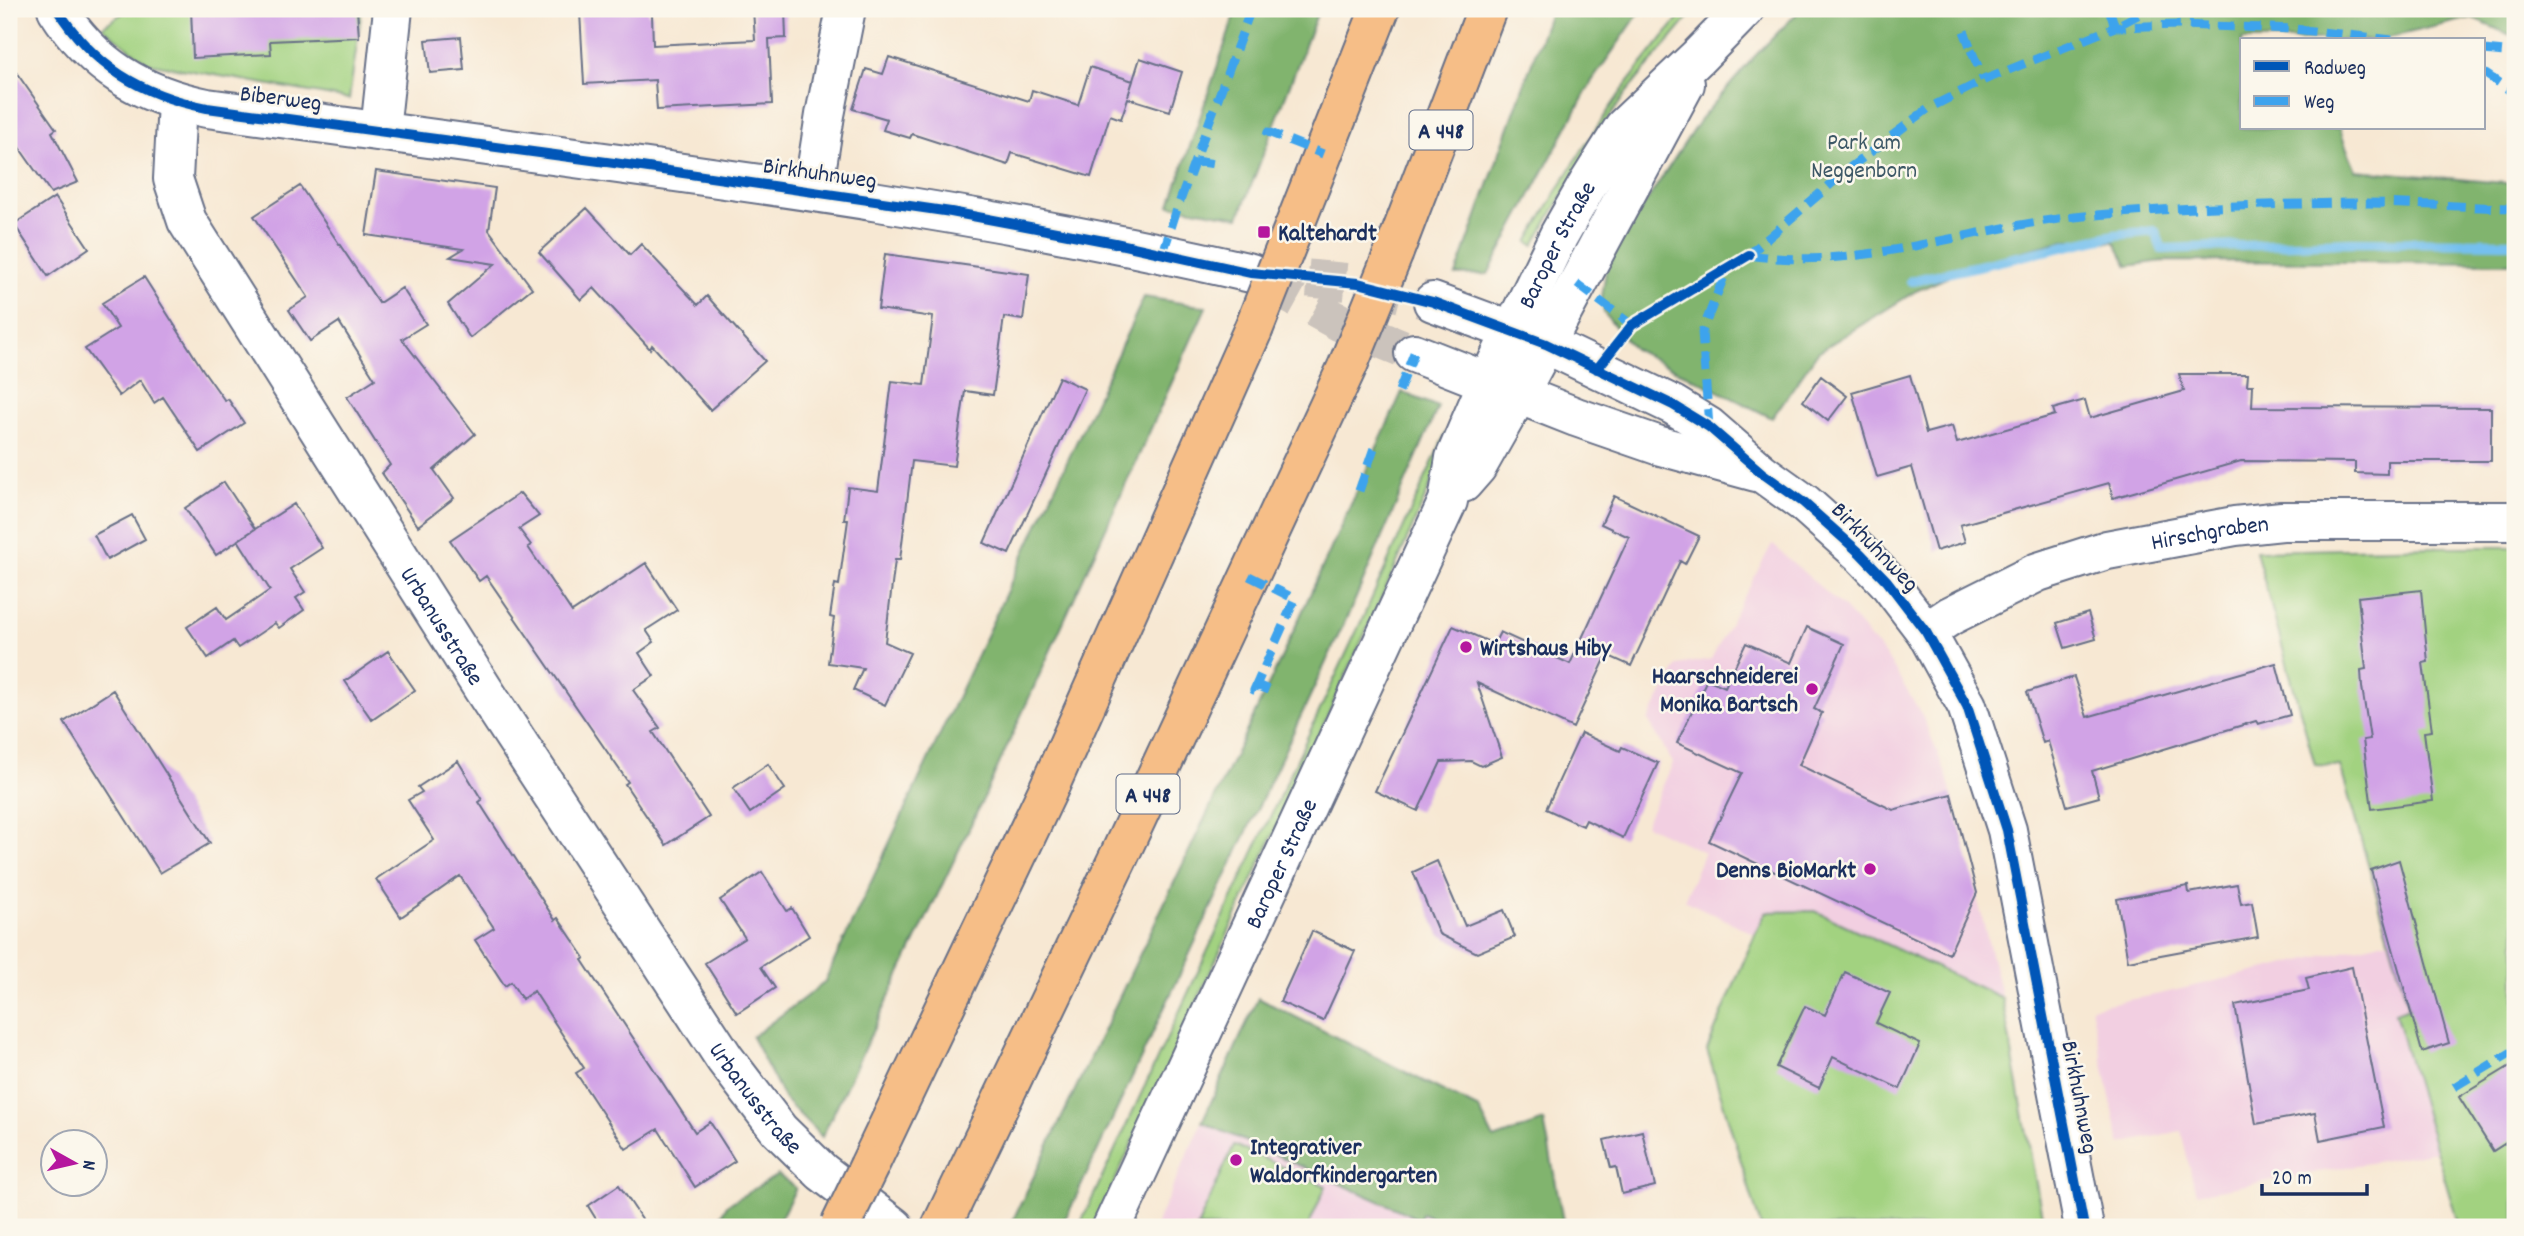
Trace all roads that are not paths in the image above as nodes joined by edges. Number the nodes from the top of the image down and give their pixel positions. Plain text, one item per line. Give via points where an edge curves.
1 (57, 9) edge
2 (393, 9) edge
3 (846, 9) edge
4 (1380, 9) edge
5 (1487, 9) edge
6 (1745, 9) edge
7 (177, 102) junction
8 (380, 131) junction
9 (813, 191) junction
10 (1251, 273) tunnel mouth
11 (1433, 302) tunnel mouth
12 (1528, 338) junction
13 (1414, 353) tunnel mouth
14 (1504, 387) junction
15 (1762, 474) junction
16 (2515, 521) edge
17 (1926, 632) junction
18 (943, 1224) edge
19 (840, 1227) edge
20 (894, 1227) edge
21 (1112, 1227) edge
22 (2084, 1227) edge

1 - 7 street via 101,62
2 - 8 street
3 - 9 street
4 - 19 highway, bridge via 1253,330 1048,790
5 - 18 highway, A 448, bridge via 1348,365
6 - 12 street, Baroper Straße via 1698,57
7 - 8 street, Biberweg
7 - 20 street, Urbanusstraße via 173,179 187,221 483,689 725,1059 779,1130 822,1172
8 - 9 street, Birkhuhnweg
9 - 10 street, Birkhuhnweg via 1033,227
11 - 12 street, Birkhuhnweg
12 - 14 street, Baroper Straße
12 - 15 street, Birkhuhnweg via 1673,405 1709,427
13 - 14 street, Birkhuhnweg
14 - 15 street, Birkhuhnweg via 1657,445
14 - 21 street, Baroper Straße via 1455,458 1448,501
15 - 17 street, Birkhuhnweg via 1804,503 1860,553
16 - 17 street, Hirschgraben via 2282,521 2120,547 2038,572
17 - 22 street, Birkhuhnweg via 1967,706 2007,831

